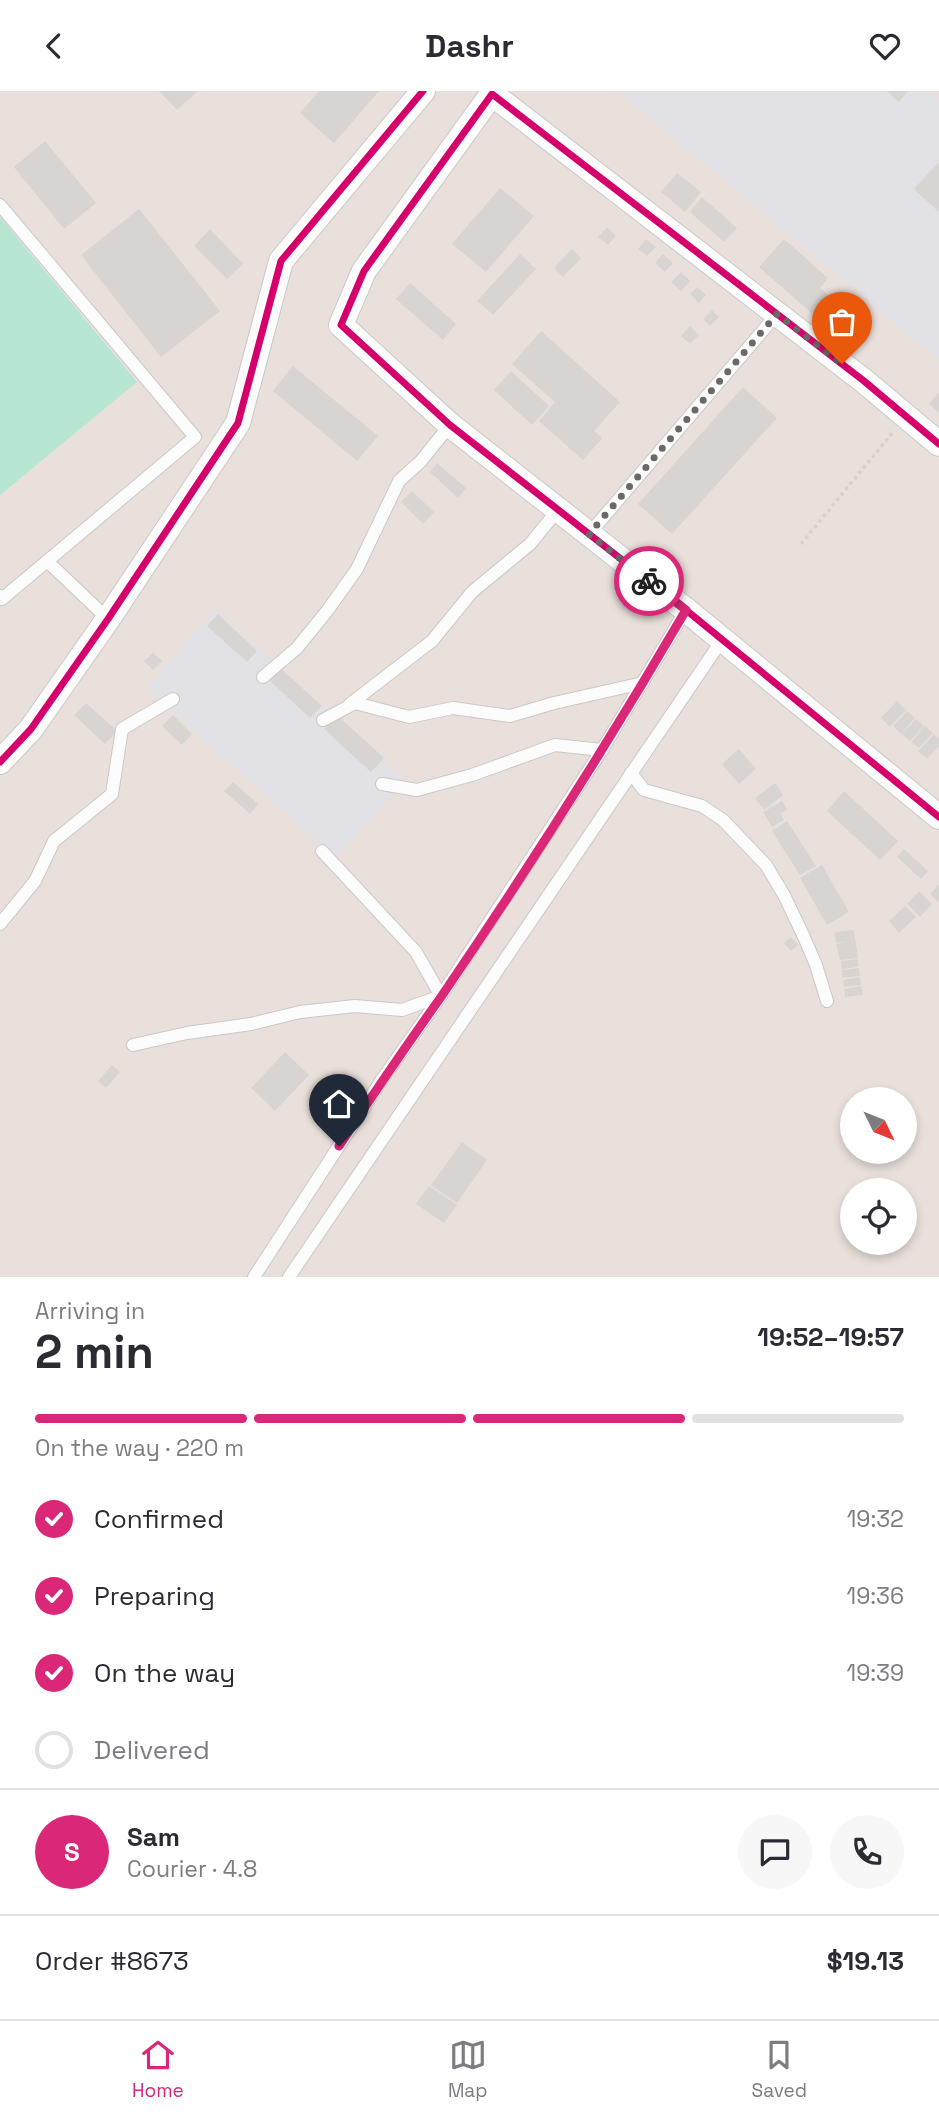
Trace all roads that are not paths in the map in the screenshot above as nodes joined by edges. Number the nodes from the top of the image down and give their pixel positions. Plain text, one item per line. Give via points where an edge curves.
1 (423, 91) edge
2 (492, 92) edge
3 (0, 205) edge
4 (777, 314) junction
5 (450, 425) junction
6 (939, 444) edge
7 (558, 510) junction
8 (589, 534) junction
9 (47, 561) junction
10 (0, 596) edge
11 (686, 610) junction
12 (108, 619) junction
13 (722, 640) junction
14 (263, 677) dead end
15 (643, 683) junction
16 (173, 699) dead end
17 (344, 708) junction
18 (323, 720) dead end
19 (602, 750) junction
20 (0, 762) edge
21 (631, 773) junction
22 (382, 784) dead end
23 (939, 817) edge
24 (322, 851) dead end
25 (0, 923) edge
26 (441, 996) junction
27 (827, 1001) dead end
28 (133, 1045) dead end
29 (254, 1277) edge
30 (289, 1277) edge

1 - 12 street via 281,261 237,423
2 - 4 street
2 - 5 street via 364,271 341,325
3 - 9 lane via 195,437
4 - 6 street
4 - 8 lane
5 - 7 street
5 - 14 lane via 399,481 357,569 327,611 297,648
7 - 8 street
7 - 17 lane via 530,544 472,592 432,641
8 - 11 street
9 - 10 lane via 2,599
9 - 12 lane
11 - 13 street
11 - 15 lane
12 - 20 street via 31,729
13 - 21 lane
13 - 23 street
15 - 17 lane via 510,716 453,708 409,717 355,703
15 - 19 lane
16 - 25 lane via 122,729 112,794 54,841 36,881
17 - 18 lane
19 - 22 lane via 555,745 417,790
19 - 26 lane
21 - 27 lane via 644,790 702,806 723,820 766,865 804,937
21 - 30 lane
24 - 26 lane via 416,952
26 - 28 lane via 402,1010 355,1006 300,1012
26 - 29 lane

